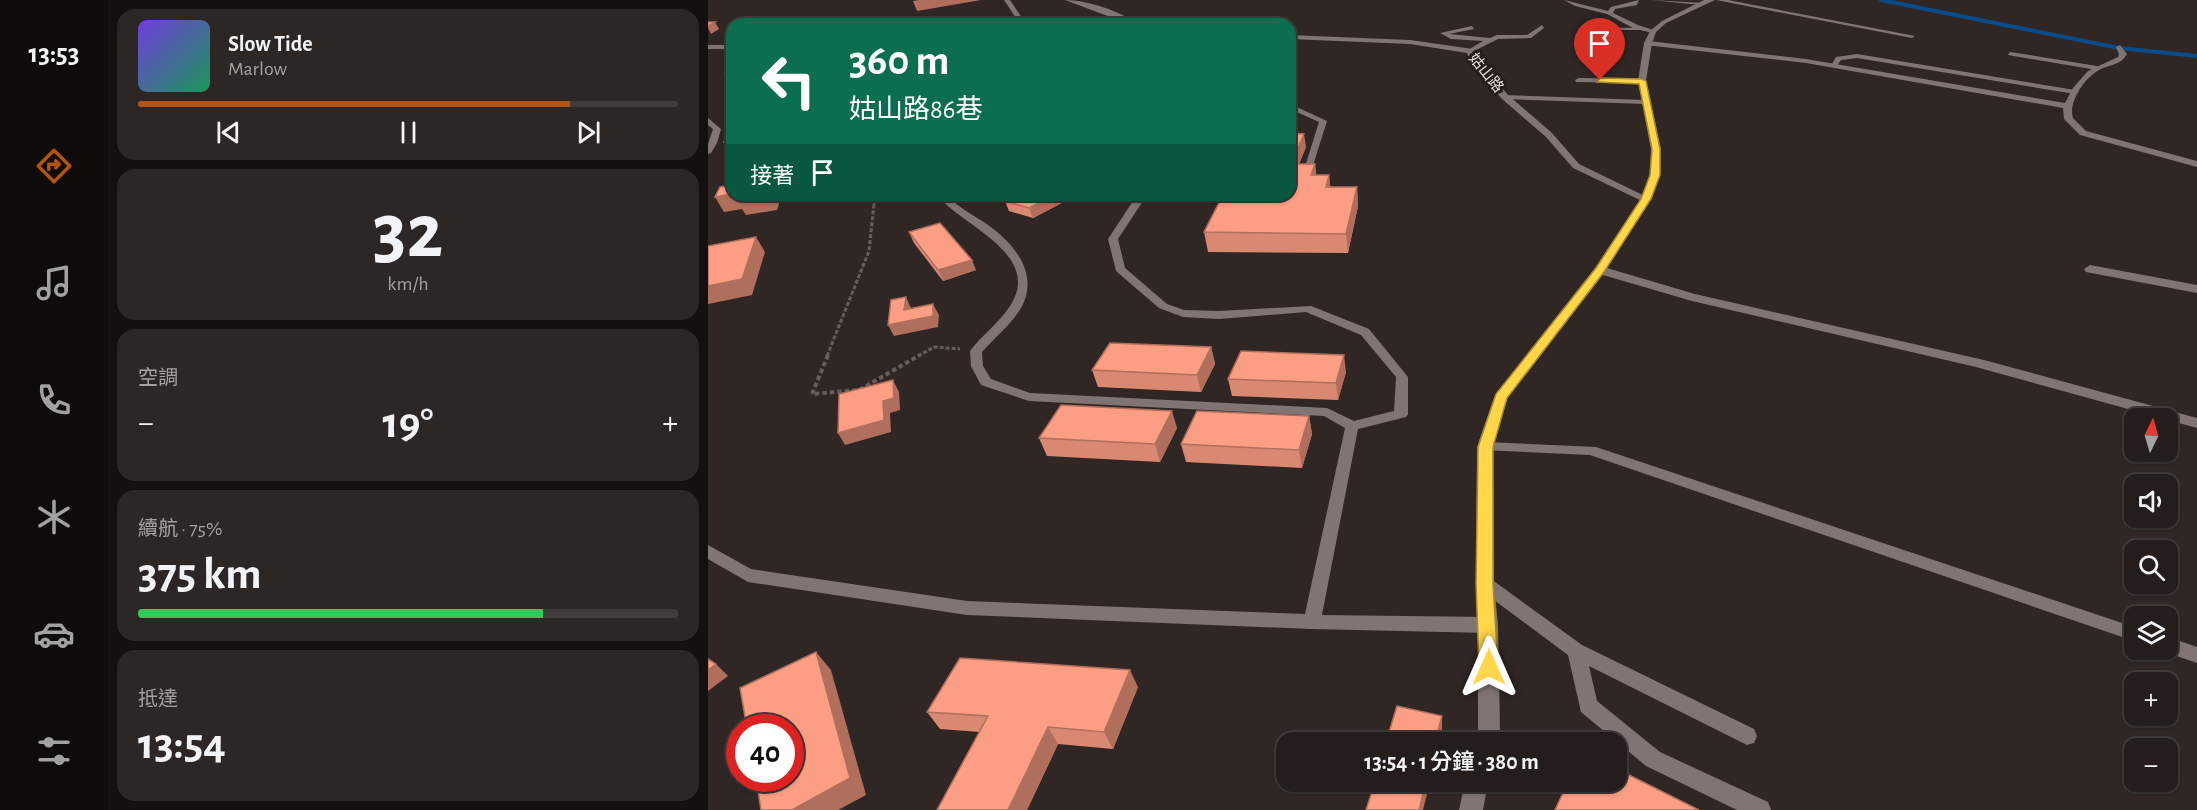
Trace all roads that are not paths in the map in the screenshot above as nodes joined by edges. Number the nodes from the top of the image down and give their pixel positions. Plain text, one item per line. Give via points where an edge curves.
1 (1007, 0) edge
2 (1068, 0) edge
3 (1567, 0) edge
4 (1636, 0) edge
5 (1654, 0) edge
6 (1719, 0) edge
7 (1706, 2) edge
8 (1610, 13) junction
9 (1019, 18) edge
10 (1120, 18) edge
11 (1438, 27) dead end
12 (1542, 27) dead end
13 (1472, 28) dead end
14 (1584, 29) dead end
15 (1451, 32) junction
16 (1647, 35) junction
17 (1912, 36) dead end
18 (1296, 38) edge
19 (1488, 40) junction
20 (726, 46) edge
21 (708, 47) edge
22 (2120, 47) dead end
23 (1470, 51) junction
24 (2010, 54) dead end
25 (1834, 66) junction
26 (2097, 68) junction
27 (1579, 80) dead end
28 (1642, 81) junction
29 (2076, 92) junction
30 (1506, 97) junction
31 (1645, 102) junction
32 (2067, 106) junction
33 (1296, 109) edge
34 (708, 120) edge
35 (708, 151) edge
36 (2197, 164) edge
37 (1307, 173) edge
38 (1646, 199) junction
39 (947, 201) edge
40 (1138, 201) edge
41 (2090, 269) dead end
42 (1600, 270) junction
43 (2197, 289) edge
44 (2197, 423) edge
45 (1352, 426) junction
46 (1485, 447) junction
47 (708, 551) edge
48 (1485, 584) junction
49 (1312, 622) junction
50 (1488, 625) junction
51 (2124, 631) edge
52 (2178, 648) edge
53 (1576, 651) junction
54 (2197, 655) edge
55 (1489, 732) edge
56 (1747, 736) dead end
57 (1475, 792) edge
58 (1471, 810) edge
59 (1760, 810) edge

1 - 9 lane
2 - 10 street
3 - 8 lane
4 - 8 lane via 1635,4 1613,8
5 - 7 lane
6 - 17 lane
7 - 16 street via 1664,22
8 - 16 lane
11 - 15 lane
12 - 19 lane via 1529,37
13 - 15 lane
14 - 16 lane
15 - 19 lane via 1443,33
16 - 25 street
16 - 28 street
18 - 23 street, 姑山路 via 1410,42
19 - 23 lane
20 - 21 lane
22 - 26 street via 2121,59
23 - 30 street, 姑山路 via 1474,62
24 - 26 lane
25 - 29 lane via 1838,58 1857,56
25 - 32 street
26 - 29 street via 2085,77
27 - 28 lane
28 - 31 street
29 - 32 street
30 - 31 lane
30 - 38 street, 姑山路 via 1549,135 1576,166
31 - 38 street via 1656,149 1655,175
32 - 36 street via 2067,116 2083,133
33 - 37 lane via 1323,121
34 - 35 lane via 717,129
38 - 42 street
39 - 45 lane via 1012,251 1022,276 1018,302 976,351 977,366 986,382 1029,397 1327,412
40 - 45 lane via 1113,239 1120,269 1163,306 1183,313 1219,315 1306,308 1365,332 1402,377 1401,414
41 - 43 street
42 - 44 street via 1692,297 1979,363
42 - 46 street via 1500,398
45 - 49 lane
46 - 48 street
46 - 51 lane via 1591,450
47 - 49 lane via 748,575 967,608
48 - 50 street
48 - 53 lane
49 - 50 lane
50 - 55 street
52 - 54 lane
53 - 56 lane
53 - 59 lane via 1588,706 1653,759
57 - 58 street

